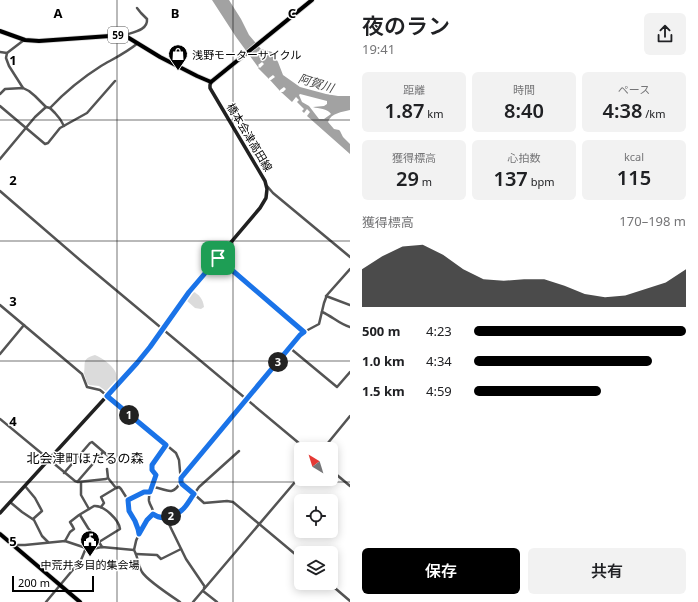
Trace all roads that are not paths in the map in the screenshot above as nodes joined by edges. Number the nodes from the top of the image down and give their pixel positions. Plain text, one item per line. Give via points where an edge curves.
1 (312, 0) edge
2 (137, 8) dead end
3 (0, 31) edge
4 (124, 35) junction
5 (25, 40) junction
6 (138, 43) junction
7 (0, 52) edge
8 (7, 53) junction
9 (115, 81) dead end
10 (211, 82) junction
11 (23, 88) junction
12 (0, 94) edge
13 (0, 106) edge
14 (48, 107) junction
15 (64, 126) junction
16 (26, 128) junction
17 (0, 159) edge
18 (267, 186) junction
19 (0, 191) edge
20 (350, 257) edge
21 (218, 258) junction
22 (350, 269) edge
23 (326, 296) junction
24 (0, 304) edge
25 (350, 305) edge
26 (322, 312) junction
27 (24, 325) junction
28 (350, 326) edge
29 (163, 328) junction
30 (304, 332) junction
31 (290, 348) junction
32 (0, 354) edge
33 (350, 372) edge
34 (107, 396) junction
35 (247, 398) junction
36 (350, 416) edge
37 (0, 419) edge
38 (298, 442) edge
39 (328, 442) edge
40 (166, 445) junction
41 (239, 451) dead end
42 (103, 452) junction
43 (48, 460) junction
44 (114, 461) dead end
45 (107, 469) dead end
46 (64, 473) junction
47 (338, 476) edge
48 (108, 478) junction
49 (181, 478) junction
50 (80, 482) junction
51 (181, 482) junction
52 (294, 483) edge
53 (25, 486) junction
54 (350, 486) edge
55 (152, 487) junction
56 (116, 488) junction
57 (150, 492) junction
58 (194, 494) junction
59 (128, 500) junction
60 (10, 502) junction
61 (101, 507) junction
62 (89, 509) junction
63 (0, 514) edge
64 (153, 514) junction
65 (80, 515) junction
66 (166, 518) junction
67 (33, 519) junction
68 (259, 524) junction
69 (0, 534) edge
70 (139, 534) junction
71 (66, 541) junction
72 (99, 542) junction
73 (48, 543) junction
74 (13, 545) junction
75 (102, 547) junction
76 (86, 548) junction
77 (181, 549) junction
78 (134, 550) junction
79 (294, 553) edge
80 (136, 554) junction
81 (60, 585) junction
82 (204, 590) junction
83 (337, 590) edge
84 (350, 601) edge
85 (46, 602) edge
86 (80, 602) edge
87 (180, 602) edge
88 (193, 602) edge
89 (217, 602) edge

1 - 10 main road
2 - 4 street via 147,22 139,31
3 - 5 main road, 59
4 - 5 main road, 59
4 - 6 main road, 59
5 - 8 street
6 - 10 main road, 59
6 - 14 street via 76,83
7 - 8 street
8 - 11 street via 6,58
9 - 15 street via 87,113
10 - 18 main road, 橋本会津高田線 via 210,88
11 - 12 street via 5,89
11 - 14 street
13 - 16 street
14 - 15 street
14 - 16 street
15 - 16 street via 45,144
16 - 17 street
18 - 20 street
18 - 21 main road, 橋本会津高田線 via 266,198 260,208
19 - 29 street
21 - 29 main road, 橋本会津高田線 via 192,287
21 - 30 street
22 - 23 street
23 - 25 street
23 - 26 street
24 - 27 street
26 - 28 street
26 - 30 street via 319,324
27 - 32 street
27 - 34 street via 82,374 87,387 100,390
29 - 34 main road, 橋本会津高田線 via 137,363
29 - 35 street
30 - 31 street
31 - 33 street via 337,387
31 - 35 street
34 - 40 street
34 - 43 main road, 橋本会津高田線
35 - 38 street
35 - 49 street
36 - 39 street
37 - 43 street
40 - 49 street via 178,456
40 - 55 street via 152,465 156,475
41 - 58 street
42 - 44 street
42 - 46 street via 90,443
42 - 50 street
43 - 46 street
43 - 53 main road, 橋本会津高田線
45 - 48 street
46 - 50 street via 74,481
47 - 54 street
48 - 50 street
48 - 56 street
49 - 51 street
50 - 62 street via 81,495
51 - 55 street via 173,492
51 - 58 street
52 - 68 street
53 - 60 main road, 橋本会津高田線
53 - 67 street via 42,511
55 - 57 street
56 - 59 street via 121,489
56 - 61 street via 101,497 104,503
57 - 59 street via 144,492
57 - 64 street via 149,500
58 - 66 street via 184,509
58 - 68 street via 204,503 233,502
59 - 70 street via 129,511
60 - 63 main road, 橋本会津高田線
60 - 67 street
61 - 62 street
61 - 72 street via 117,521 120,529
62 - 65 street
64 - 66 street via 158,518
64 - 70 street
65 - 71 street via 70,522 74,529
65 - 72 street
66 - 77 street
67 - 73 street
68 - 79 street
68 - 82 street
69 - 74 main road
70 - 78 street
71 - 73 street
71 - 76 street
72 - 75 street
73 - 74 street
74 - 81 main road
75 - 76 street via 92,550
75 - 78 street
76 - 81 street via 81,560
77 - 80 street via 161,559 157,556
77 - 82 street via 205,587
78 - 80 street
80 - 87 street via 143,574
81 - 85 street
81 - 86 main road
82 - 88 street
82 - 89 street
83 - 84 street

